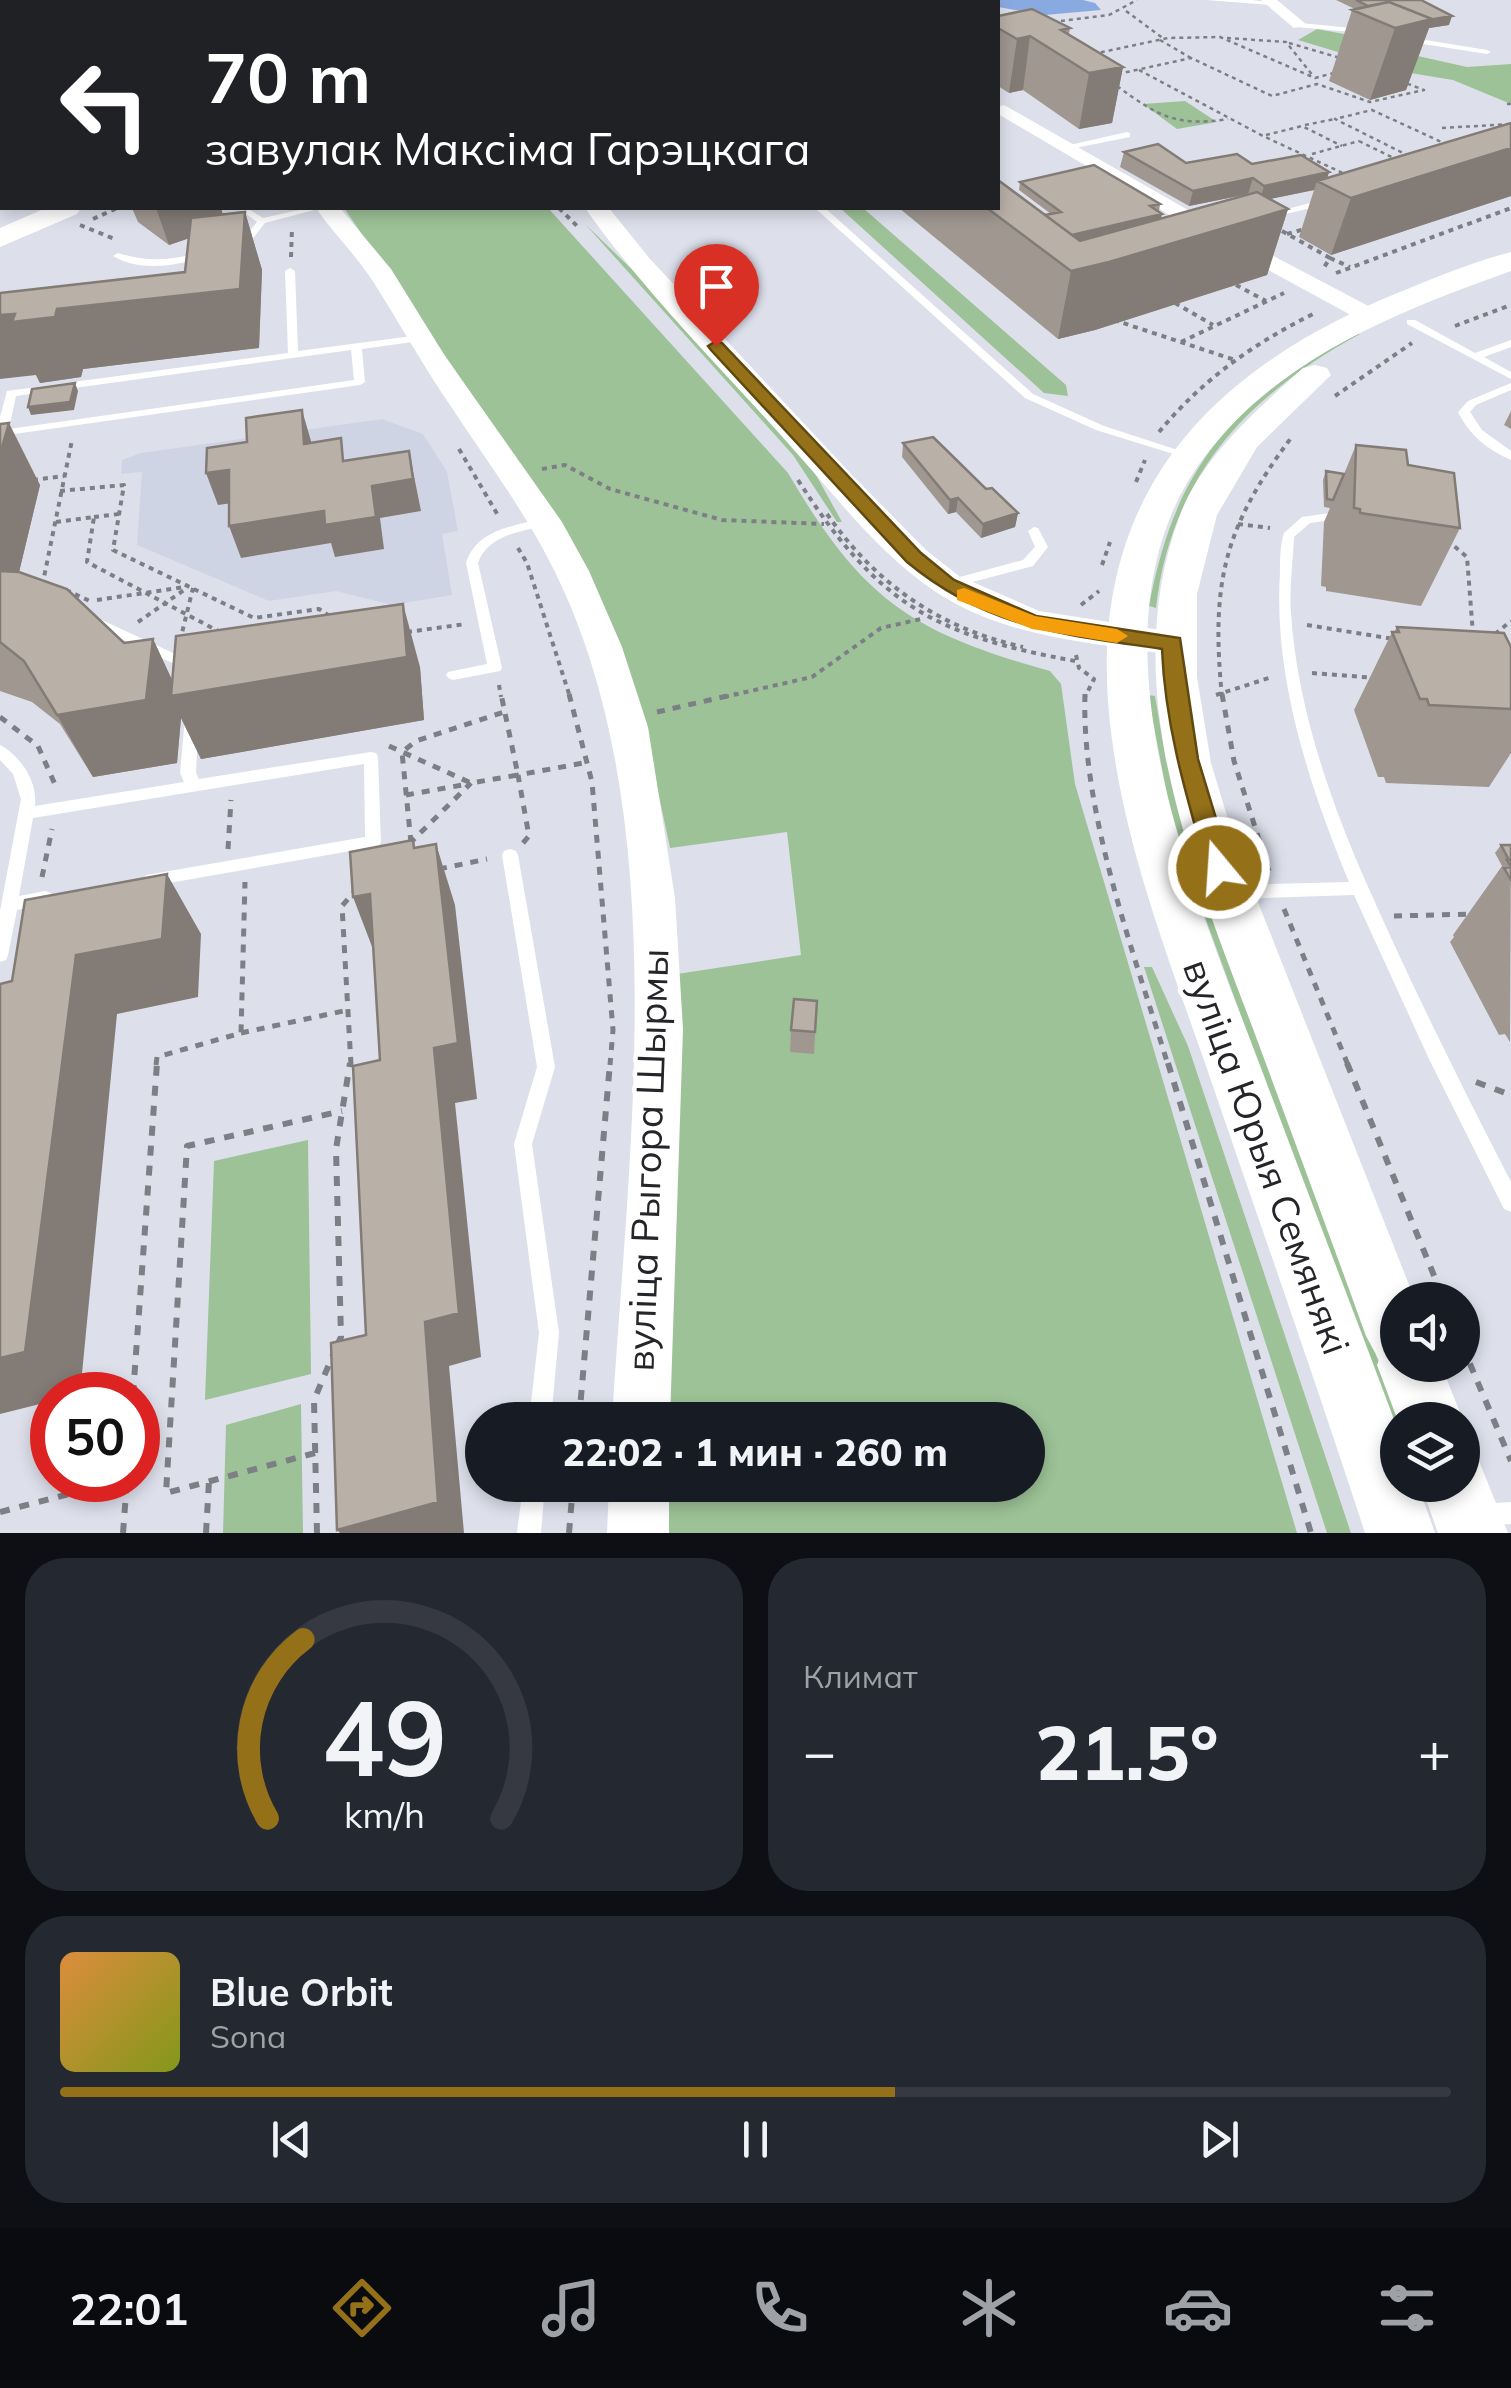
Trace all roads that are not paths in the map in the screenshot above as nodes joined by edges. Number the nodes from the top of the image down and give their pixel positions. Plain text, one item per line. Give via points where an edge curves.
1 (1209, 0) edge
2 (1270, 2) edge
3 (1298, 25) joint
4 (1372, 32) dead end
5 (1402, 38) edge
6 (1487, 52) dead end
7 (1004, 110) dead end
8 (1127, 136) dead end
9 (1065, 147) junction
10 (1373, 189) edge
11 (245, 210) edge
12 (313, 210) edge
13 (319, 210) edge
14 (579, 210) edge
15 (599, 210) edge
16 (822, 210) edge
17 (59, 214) edge
18 (1250, 218) edge
19 (262, 221) junction
20 (1227, 223) edge
21 (1206, 229) junction
22 (0, 238) edge
23 (267, 238) dead end
24 (247, 240) junction
25 (231, 246) edge
26 (215, 251) edge
27 (118, 256) dead end
28 (1511, 261) edge
29 (641, 264) junction
30 (290, 271) road end
31 (1511, 284) edge
32 (1368, 315) junction
33 (1423, 328) junction
34 (420, 338) junction
35 (1511, 343) edge
36 (356, 346) junction
37 (293, 355) junction
38 (1476, 356) junction
39 (1511, 376) edge
40 (1511, 386) edge
41 (1187, 455) junction
42 (1511, 456) edge
43 (1361, 518) edge
44 (526, 527) junction
45 (1034, 531) dead end
46 (946, 584) junction
47 (64, 606) edge
48 (1150, 640) junction
49 (452, 675) dead end
50 (194, 686) edge
51 (193, 703) edge
52 (0, 750) edge
53 (194, 786) junction
54 (27, 813) junction
55 (510, 855) road end
56 (140, 882) edge
57 (1361, 888) junction
58 (1228, 892) junction
59 (55, 897) edge
60 (10, 905) junction
61 (0, 955) edge
62 (1511, 1202) edge
63 (1380, 1289) edge
64 (542, 1402) edge
65 (642, 1402) edge
66 (532, 1502) edge
67 (639, 1502) edge
68 (529, 1533) edge
69 (638, 1533) edge
70 (1400, 1533) edge

1 - 2 lane
2 - 3 street
3 - 4 lane
5 - 6 lane
7 - 9 street
8 - 9 lane
9 - 21 street
10 - 18 lane
11 - 19 lane
12 - 19 lane
13 - 34 street, вуліца Рыгора Шырмы via 382,275
14 - 29 street
15 - 29 street
16 - 41 lane via 1029,396 1100,428
17 - 22 main road
19 - 24 lane
20 - 21 lane
21 - 32 street
23 - 24 lane
24 - 25 lane
26 - 27 lane via 184,261 134,263
28 - 32 main road, вуліца Юрыя Семянякі
29 - 46 street via 866,508
30 - 37 lane
31 - 33 main road, вуліца Юрыя Семянякі
32 - 41 main road, вуліца Юрыя Семянякі via 1266,374
33 - 38 lane
33 - 48 main road, вуліца Юрыя Семянякі via 1364,344 1269,412 1230,458 1196,516
34 - 36 lane
34 - 44 street, вуліца Рыгора Шырмы
35 - 38 lane
36 - 37 lane
36 - 37 lane via 360,382 2,432 11,393
38 - 39 lane
40 - 42 lane via 1464,412 1483,439
41 - 48 main road, вуліца Юрыя Семянякі via 1143,543
43 - 57 lane via 1314,517 1290,531 1284,621 1290,672 1324,791
44 - 49 lane via 482,542 474,552 495,668
44 - 65 street, вуліца Рыгора Шырмы via 572,571 597,632 629,727 652,898 659,1029
45 - 46 lane via 1042,547 1028,563
46 - 48 street via 1032,622
47 - 50 lane via 196,668
48 - 58 main road, вуліца Юрыя Семянякі via 1174,690 1187,759
48 - 70 main road, вуліца Юрыя Семянякі via 1130,714 1162,856
51 - 53 lane via 188,773
52 - 54 lane via 20,772
53 - 54 lane
53 - 56 lane via 370,757 374,842
54 - 60 lane
55 - 64 lane via 546,1067 524,1144 548,1333
57 - 58 lane
57 - 62 lane
58 - 63 main road, вуліца Юрыя Семянякі
59 - 60 lane
60 - 61 lane
66 - 68 lane
67 - 69 street

